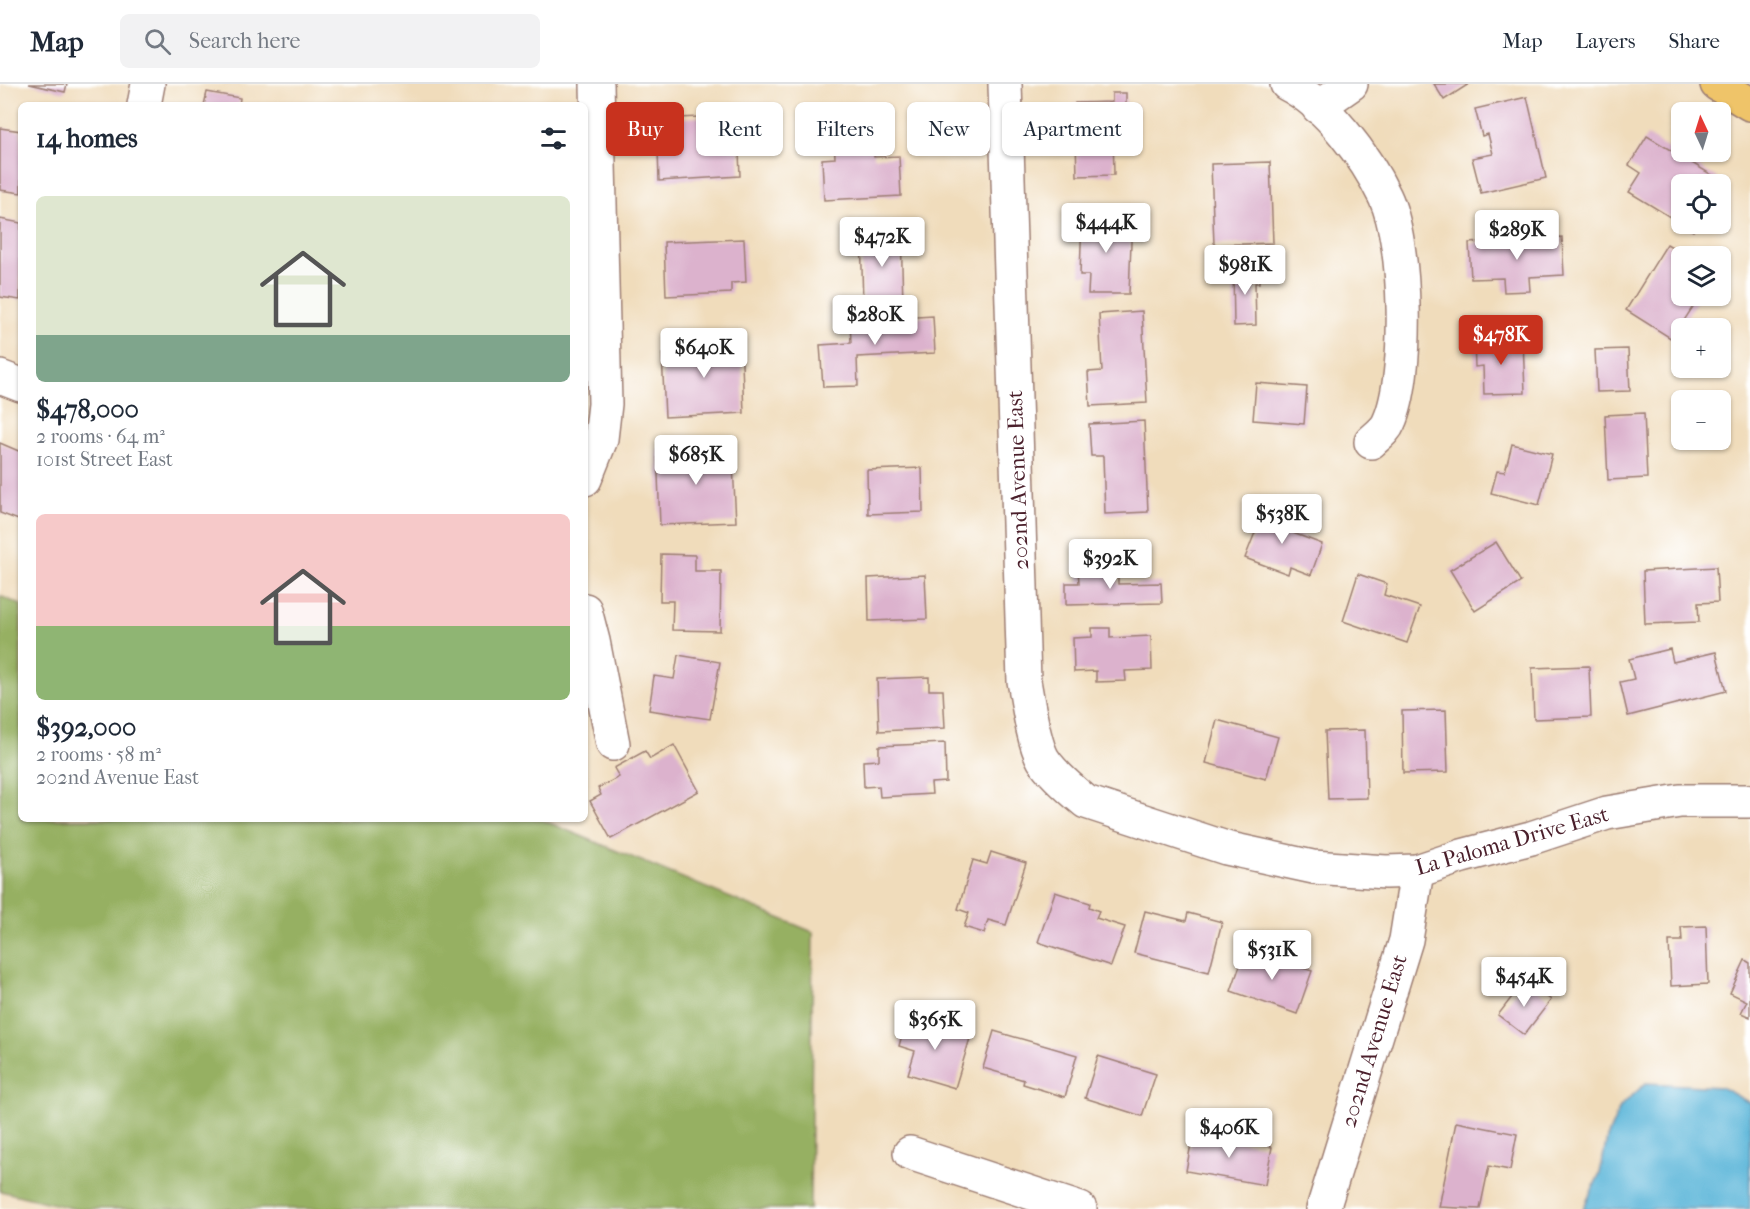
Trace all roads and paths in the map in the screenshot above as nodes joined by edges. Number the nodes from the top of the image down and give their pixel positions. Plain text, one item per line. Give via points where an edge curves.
1 (148, 84) edge
2 (597, 84) edge
3 (1005, 84) edge
4 (1287, 84) edge
5 (1351, 84) edge
6 (1717, 84) edge
7 (145, 102) edge
8 (1750, 104) edge
9 (1318, 106) junction
10 (0, 377) edge
11 (18, 384) edge
12 (1371, 442) dead end
13 (588, 472) edge
14 (588, 621) edge
15 (613, 744) dead end
16 (1750, 801) edge
17 (1137, 819) joint
18 (1417, 871) junction
19 (910, 1153) dead end
20 (1080, 1209) edge
21 (1323, 1209) edge

1 - 7 street
2 - 13 street via 605,404 602,439
3 - 17 street, 202nd Avenue East via 1024,681 1030,719 1044,759 1069,788 1086,802
4 - 9 street
5 - 9 street
6 - 8 main road
9 - 12 street via 1372,174 1386,199 1397,234 1402,371 1388,425
10 - 11 street
14 - 15 street
16 - 18 street, La Paloma Drive East via 1680,801 1607,813
17 - 18 street, La Paloma Drive East via 1226,848 1313,867
18 - 21 street, 202nd Avenue East via 1406,940
19 - 20 street

